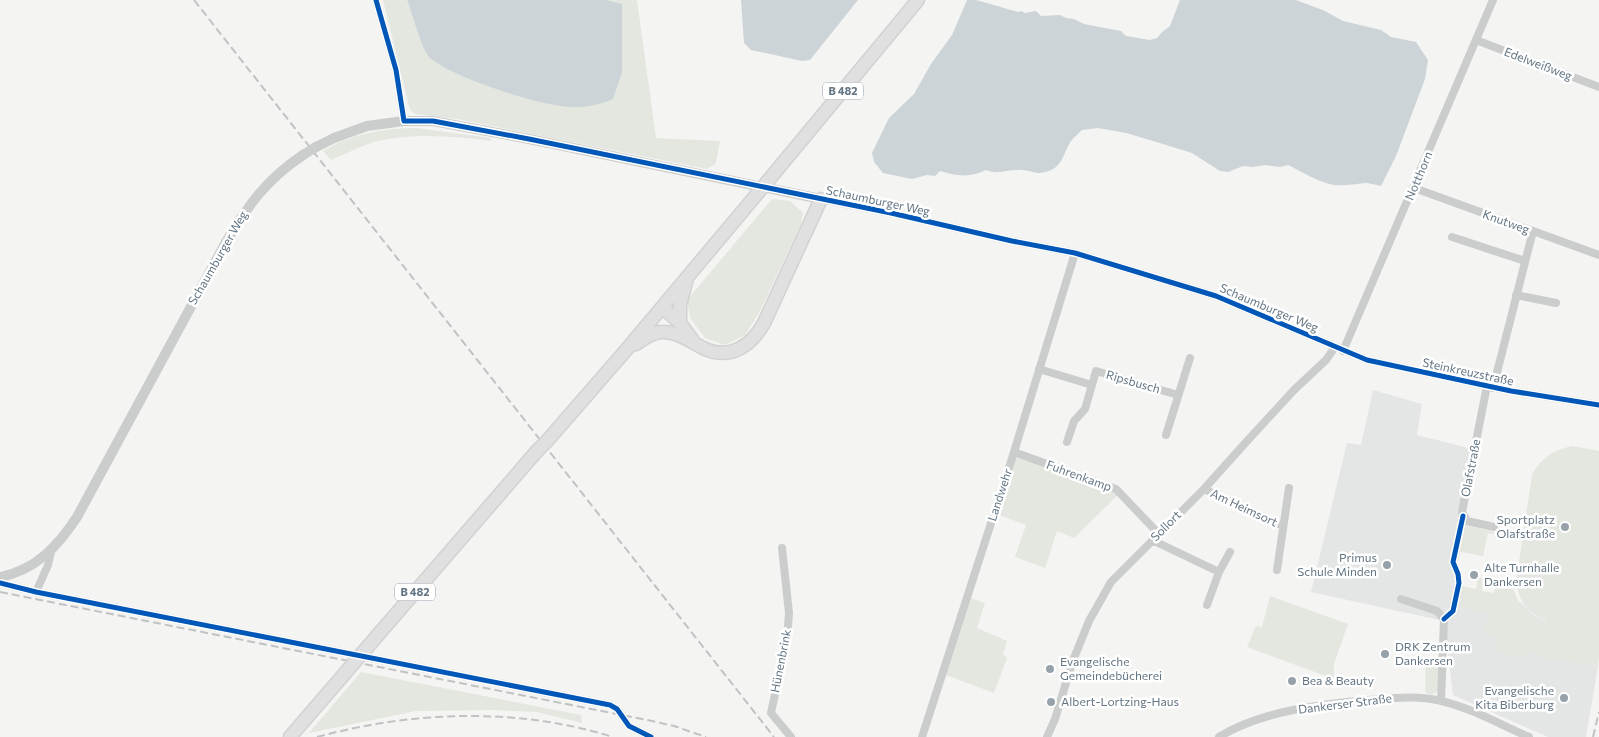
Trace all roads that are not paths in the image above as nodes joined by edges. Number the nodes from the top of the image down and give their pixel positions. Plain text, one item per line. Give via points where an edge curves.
1 (376, 0) edge
2 (918, 0) edge
3 (1493, 0) edge
4 (1476, 40) junction
5 (1599, 87) edge
6 (404, 121) junction
7 (1414, 188) junction
8 (821, 199) junction
9 (1533, 232) junction
10 (1452, 237) dead end
11 (1075, 252) junction
12 (1599, 254) edge
13 (1525, 261) junction
14 (687, 277) junction
15 (1516, 295) junction
16 (1556, 303) dead end
17 (659, 312) junction
18 (679, 329) junction
19 (628, 349) junction
20 (1339, 349) junction
21 (1190, 358) dead end
22 (1040, 369) junction
23 (1092, 385) junction
24 (1490, 387) junction
25 (1178, 395) junction
26 (1599, 404) edge
27 (1166, 435) dead end
28 (1067, 442) dead end
29 (1014, 452) junction
30 (1289, 488) dead end
31 (1204, 489) junction
32 (1284, 526) junction
33 (1494, 528) dead end
34 (1158, 533) junction
35 (1152, 540) junction
36 (782, 548) dead end
37 (51, 552) junction
38 (1230, 552) dead end
39 (1277, 570) dead end
40 (1219, 572) junction
41 (0, 576) edge
42 (0, 583) edge
43 (36, 592) junction
44 (1401, 599) dead end
45 (1207, 605) dead end
46 (1441, 701) junction
47 (1510, 733) edge
48 (290, 737) edge
49 (651, 737) edge
50 (791, 737) edge
51 (922, 737) edge
52 (1047, 737) edge
53 (1219, 737) edge
54 (1529, 737) edge

1 - 6 street via 396,70
2 - 14 main road, B 482, bridge
3 - 4 street, Notthorn
4 - 5 street, Edelweißweg
4 - 7 street, Notthorn
6 - 8 street, Schaumburger Weg via 456,125
6 - 37 street, Schaumburger Weg, bridge via 367,126 316,146 272,179 243,213 77,517
7 - 9 street, Knutweg
7 - 20 street, Notthorn
8 - 11 street, Schaumburger Weg
8 - 18 main road via 757,335 742,348 728,353 714,352 695,343
9 - 12 street, Knutweg
9 - 13 street, Olafstraße
10 - 13 street
11 - 20 street, Schaumburger Weg via 1216,296
11 - 22 street, Landwehr
13 - 15 street, Olafstraße
14 - 17 main road, B 482
14 - 18 main road via 680,305
15 - 16 street
15 - 24 street, Olafstraße
17 - 18 main road
17 - 19 main road, B 482
18 - 19 main road via 655,333
19 - 48 main road, B 482, bridge
20 - 24 street, Steinkreuzstraße via 1367,360
20 - 31 street, Sollort via 1294,390
21 - 25 street
22 - 23 street, Ripsbusch
22 - 29 street, Landwehr
23 - 25 street, Ripsbusch via 1096,371
23 - 28 street via 1085,409 1074,421
24 - 26 street, Steinkreuzstraße
24 - 33 street, Olafstraße via 1462,512 1467,521
25 - 27 street
29 - 34 street, Fuhrenkamp via 1116,489
29 - 51 street, Landwehr
30 - 32 street, Am Heimsort
31 - 32 street, Am Heimsort
31 - 34 street, Sollort
32 - 39 street, Am Heimsort
34 - 35 street, Sollort
35 - 40 street
35 - 52 street, Sollort via 1111,582 1101,598 1072,663
36 - 50 street, Hünenbrink via 789,613 771,714
37 - 41 street, Schaumburger Weg via 29,567
37 - 43 street
38 - 40 street
40 - 45 street
42 - 43 street
43 - 49 street via 610,705 617,709 629,726
44 - 46 street via 1437,611 1444,619
46 - 47 street, Dankerser Straße
46 - 53 street, Dankerser Straße via 1401,697 1342,702 1272,715
47 - 54 street, Dankerser Straße

